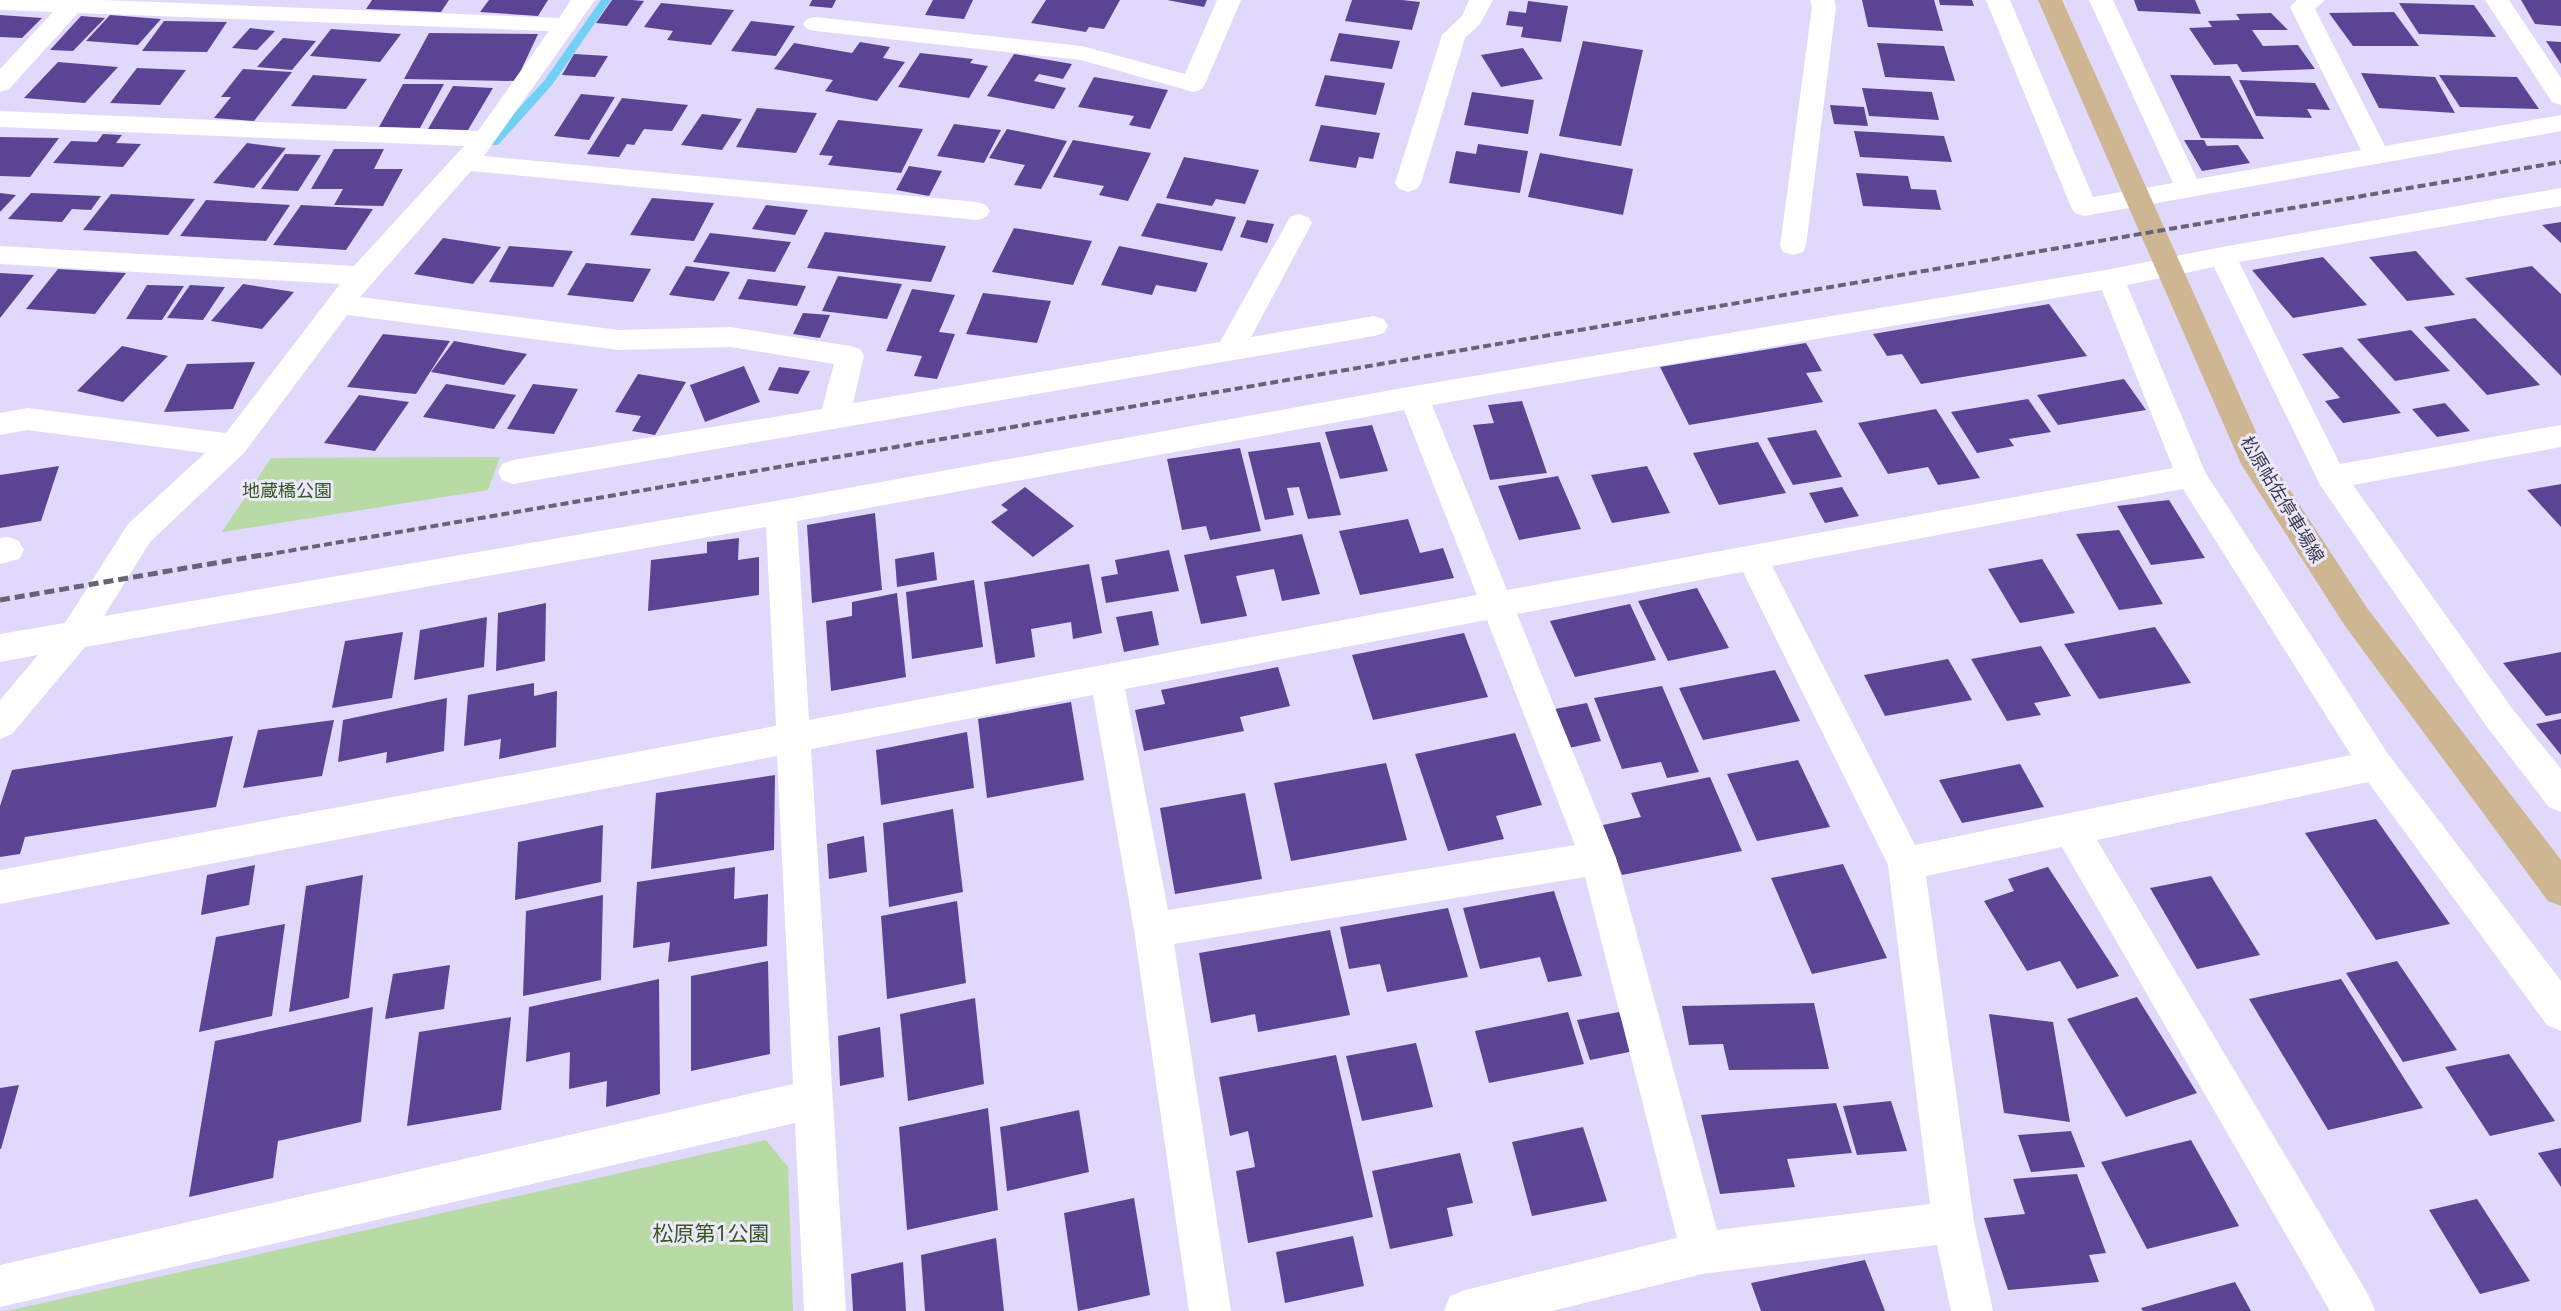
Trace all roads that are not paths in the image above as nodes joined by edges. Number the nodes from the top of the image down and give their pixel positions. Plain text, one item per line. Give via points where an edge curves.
1 (583, 0) edge
2 (1229, 0) edge
3 (1481, 0) edge
4 (1822, 0) edge
5 (1998, 0) edge
6 (2050, 0) edge
7 (2102, 0) edge
8 (2313, 0) edge
9 (2497, 0) edge
10 (0, 3) edge
11 (74, 3) edge
12 (353, 8) edge
13 (815, 24) dead end
14 (564, 25) junction
15 (0, 84) edge
16 (2561, 97) edge
17 (0, 119) edge
18 (2561, 123) edge
19 (485, 139) junction
20 (2376, 154) junction
21 (464, 162) junction
22 (1408, 183) dead end
23 (2188, 188) junction
24 (2561, 197) edge
25 (976, 211) dead end
26 (1299, 223) dead end
27 (1793, 246) dead end
28 (0, 255) edge
29 (2222, 256) junction
30 (361, 276) junction
31 (2111, 279) junction
32 (340, 304) junction
33 (1374, 326) dead end
34 (1229, 351) junction
35 (1414, 397) junction
36 (834, 419) junction
37 (0, 424) edge
38 (2561, 436) edge
39 (233, 445) junction
40 (513, 472) dead end
41 (2190, 476) junction
42 (2331, 477) junction
43 (781, 512) junction
44 (1751, 557) junction
45 (1497, 604) junction
46 (75, 634) junction
47 (0, 648) edge
48 (1106, 678) junction
49 (0, 724) edge
50 (793, 739) junction
51 (2376, 765) junction
52 (2561, 796) edge
53 (2071, 830) junction
54 (1598, 858) junction
55 (1905, 864) junction
56 (0, 887) edge
57 (2561, 889) edge
58 (1153, 930) junction
59 (2561, 1012) edge
60 (814, 1099) junction
61 (1953, 1222) junction
62 (1702, 1253) junction
63 (0, 1286) edge
64 (825, 1311) edge
65 (1210, 1311) edge
66 (1466, 1311) edge
67 (1972, 1311) edge
68 (2355, 1311) edge

1 - 14 street
2 - 13 street via 1193,84 1082,53
3 - 22 street via 1472,19 1454,35
4 - 27 street
5 - 23 street via 2084,207
6 - 57 main road, 松原帖佐停車場線 via 2252,456 2356,617
7 - 23 street
8 - 20 street via 2302,8
9 - 16 street
10 - 11 street
11 - 12 street
11 - 15 street
12 - 14 street
14 - 19 street
17 - 19 street
18 - 20 street
19 - 21 street
20 - 23 street
21 - 25 street
21 - 30 street
24 - 29 street
26 - 34 street
28 - 30 street
29 - 31 street
29 - 42 street
30 - 32 street
31 - 35 street
31 - 41 street
32 - 36 street via 619,340 731,337 850,356
32 - 39 street
33 - 34 street
34 - 36 street
35 - 43 street
35 - 45 street
36 - 40 street
37 - 39 street via 27,419
38 - 42 street
39 - 46 street via 139,533
41 - 44 street
41 - 51 street
42 - 52 street via 2499,717
43 - 46 street
43 - 50 street
44 - 45 street
44 - 55 street
45 - 48 street
45 - 54 street
46 - 47 street
46 - 49 street
48 - 50 street
48 - 58 street
50 - 56 street
50 - 60 street
51 - 53 street
51 - 59 street
53 - 55 street
53 - 68 street
54 - 58 street
54 - 62 street
55 - 61 street
58 - 65 street
60 - 63 street
60 - 64 street
61 - 62 street
61 - 67 street
62 - 66 street

